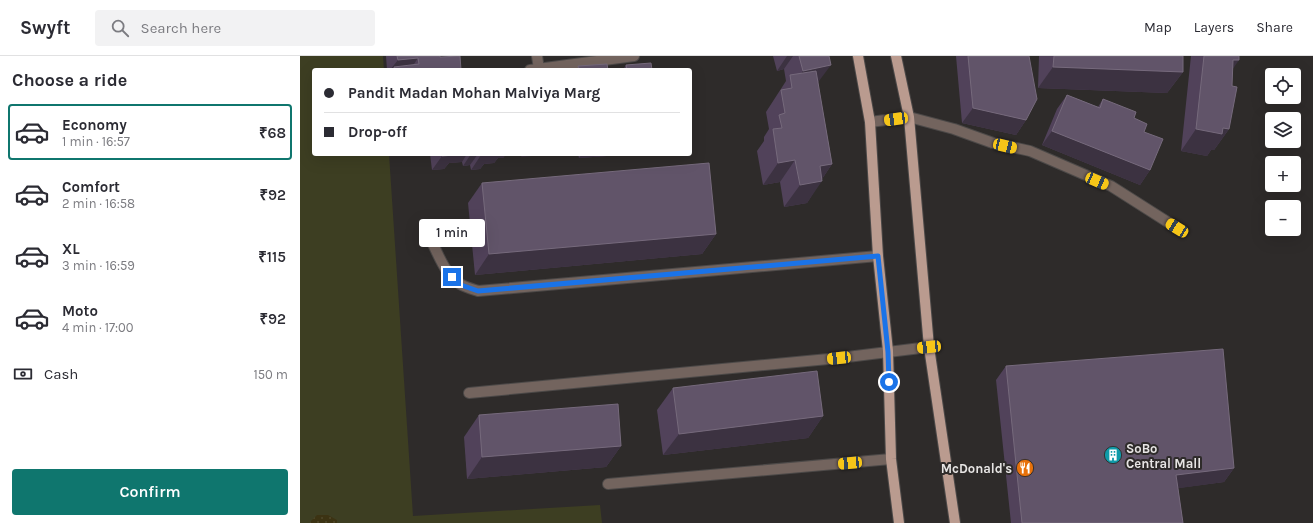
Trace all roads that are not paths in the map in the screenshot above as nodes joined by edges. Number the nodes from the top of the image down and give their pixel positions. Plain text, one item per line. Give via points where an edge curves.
1 (537, 56) edge
2 (634, 56) edge
3 (858, 56) edge
4 (896, 56) edge
5 (606, 59) junction
6 (535, 68) edge
7 (542, 68) edge
8 (608, 68) edge
9 (909, 117) junction
10 (870, 122) junction
11 (1177, 228) dead end
12 (431, 240) dead end
13 (878, 256) junction
14 (929, 347) junction
15 (888, 352) junction
16 (469, 393) dead end
17 (891, 460) junction
18 (608, 484) dead end
19 (899, 523) edge
20 (955, 523) edge

1 - 6 street
2 - 5 street
3 - 10 main road
4 - 9 main road
5 - 7 street
5 - 8 street
9 - 10 street
9 - 11 street via 993,143 1030,151 1111,186
9 - 14 main road
10 - 13 main road
12 - 13 street via 444,267 452,277 461,285 478,291
13 - 15 main road
14 - 15 street
14 - 20 main road
15 - 16 street
15 - 17 main road
17 - 18 street
17 - 19 main road

